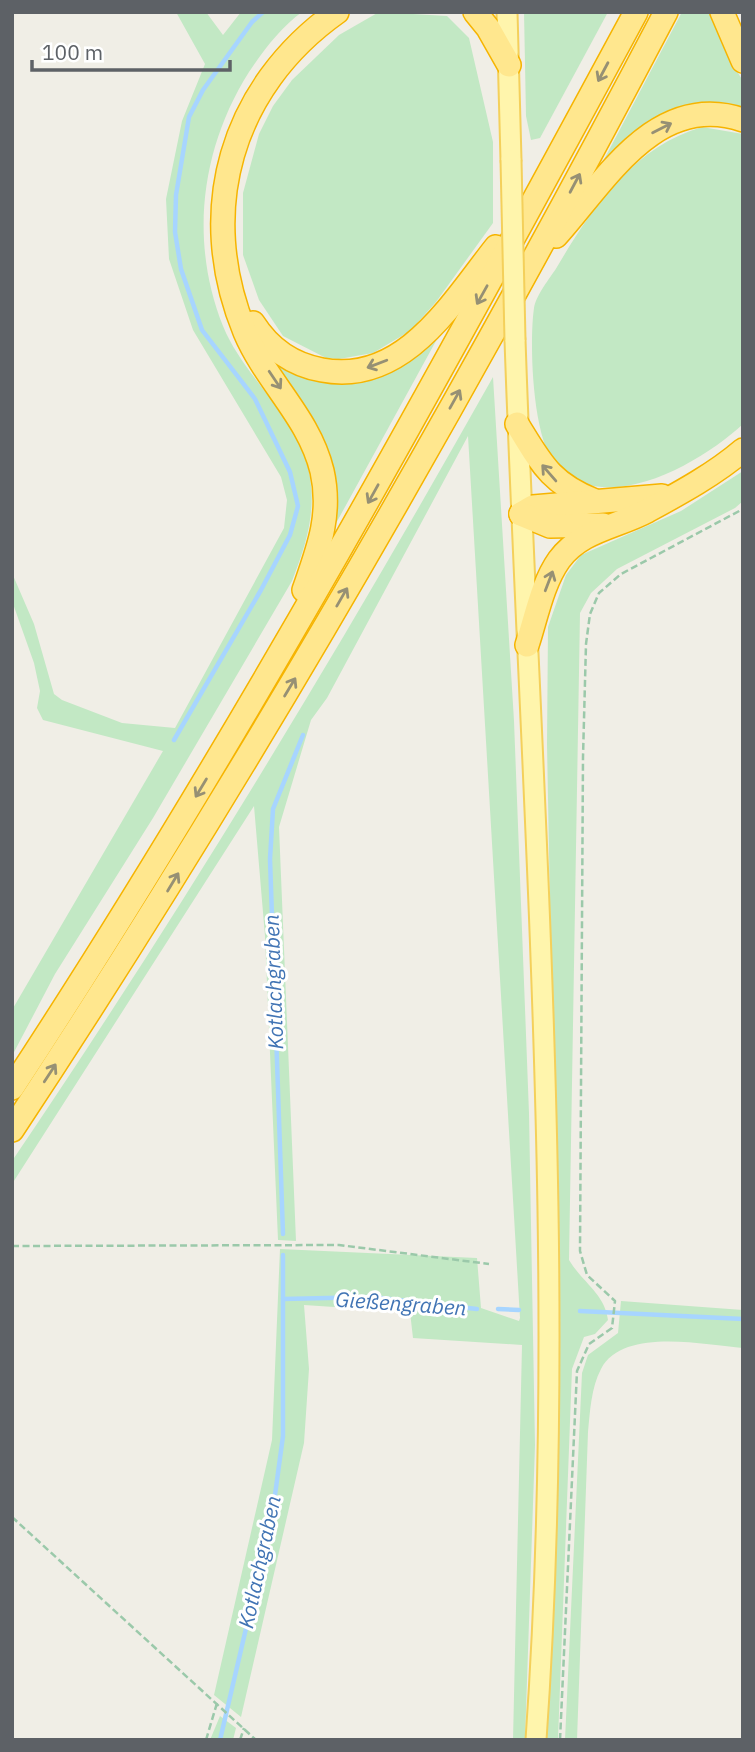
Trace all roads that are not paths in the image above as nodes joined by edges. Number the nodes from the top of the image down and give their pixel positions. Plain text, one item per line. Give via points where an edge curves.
1 (337, 12) edge
2 (475, 12) edge
3 (507, 12) edge
4 (636, 12) edge
5 (667, 12) edge
6 (722, 12) edge
7 (743, 61) edge
8 (509, 65) junction
9 (743, 120) edge
10 (538, 192) junction
11 (531, 264) junction
12 (235, 297) junction
13 (517, 424) junction
14 (743, 450) edge
15 (671, 495) junction
16 (598, 503) junction
17 (521, 514) junction
18 (611, 525) junction
19 (288, 640) junction
20 (527, 645) junction
21 (12, 1087) edge
22 (12, 1130) edge
23 (536, 1740) edge

1 - 12 highway via 278,66 258,94 237,138 223,220
2 - 8 highway
3 - 8 main road
4 -> 10 highway
11 -> 5 highway
6 - 7 highway
8 - 13 main road, bridge
11 -> 9 highway via 620,159 653,132 700,116
10 -> 12 highway via 434,325 406,350 377,365 336,372 304,365 271,346
10 -> 19 highway
22 -> 11 highway via 234,783
12 -> 19 highway via 245,332 308,434 325,489 321,544
16 -> 13 highway via 575,494 548,474
13 - 17 main road
14 - 15 highway
15 - 16 highway
15 - 18 highway via 647,511
16 - 17 highway via 533,507
17 - 18 highway via 550,526
17 - 20 main road
20 -> 18 highway via 548,580 561,558 589,534
19 -> 21 highway via 160,856
20 - 23 main road via 547,1215 548,1479

